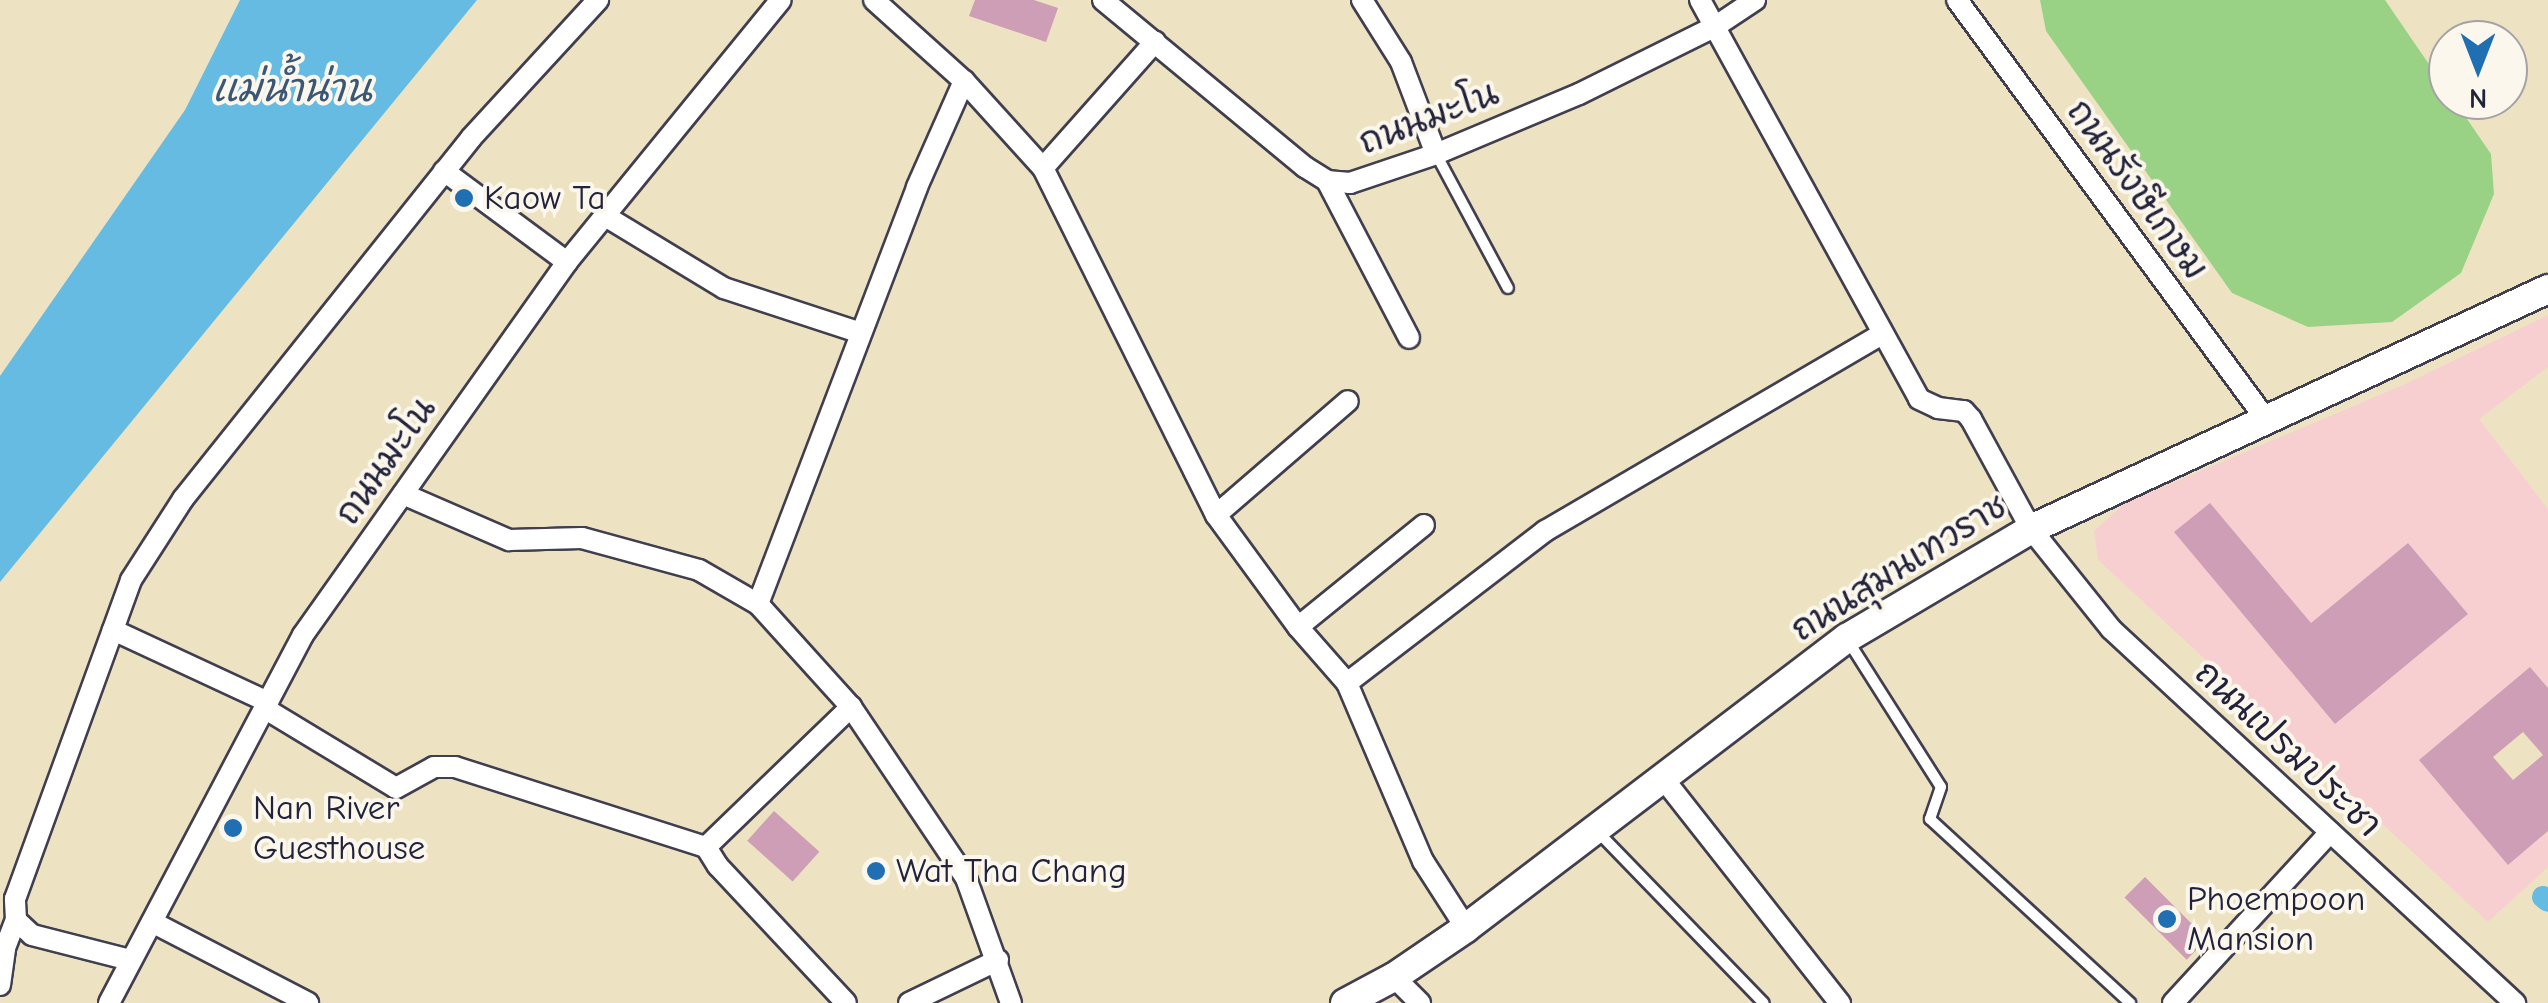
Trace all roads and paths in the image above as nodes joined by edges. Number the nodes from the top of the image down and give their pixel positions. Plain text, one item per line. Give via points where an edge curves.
1 (598, 0) edge
2 (782, 0) edge
3 (874, 0) edge
4 (1103, 0) edge
5 (1362, 0) edge
6 (1700, 0) edge
7 (1754, 0) edge
8 (1958, 0) edge
9 (1716, 26) junction
10 (1154, 42) junction
11 (964, 81) junction
12 (1436, 154) junction
13 (1043, 168) junction
14 (444, 170) junction
15 (1327, 181) junction
16 (606, 216) junction
17 (568, 262) junction
18 (1508, 288) dead end
19 (2548, 289) edge
20 (861, 332) junction
21 (1881, 335) junction
22 (1409, 338) dead end
23 (1348, 401) dead end
24 (2265, 418) junction
25 (403, 494) junction
26 (1216, 515) junction
27 (1424, 526) dead end
28 (2031, 529) junction
29 (758, 604) junction
30 (1298, 627) junction
31 (112, 630) junction
32 (1847, 638) junction
33 (1347, 683) junction
34 (266, 705) junction
35 (850, 706) junction
36 (1662, 778) junction
37 (1594, 828) junction
38 (2330, 832) junction
39 (706, 847) junction
40 (16, 920) junction
41 (152, 922) junction
42 (1466, 928) junction
43 (130, 960) junction
44 (998, 960) junction
45 (1394, 978) junction
46 (0, 985) edge
47 (109, 1003) edge
48 (308, 1003) edge
49 (846, 1003) edge
50 (908, 1003) edge
51 (1011, 1003) edge
52 (1346, 1003) edge
53 (1420, 1003) edge
54 (1764, 1003) edge
55 (1840, 1003) edge
56 (2130, 1003) edge
57 (2173, 1003) edge
58 (2515, 1003) edge

1 - 14 street
2 - 16 street, ถนนมะโน
3 - 11 street
4 - 10 street, ถนนมะโน
5 - 12 street via 1401,62
6 - 9 street, ถนนเปรมประชา
7 - 9 street, ถนนมะโน
8 - 24 street, ถนนรังษีเกษม
9 - 12 street, ถนนมะโน
9 - 21 street, ถนนเปรมประชา
10 - 13 street
10 - 15 street, ถนนมะโน
11 - 13 street
11 - 20 street
12 - 15 street, ถนนมะโน via 1350,183
12 - 18 lane
13 - 26 street
14 - 17 street
14 - 31 street via 183,499 131,580
15 - 22 street
16 - 17 street, ถนนมะโน
16 - 20 street via 724,288
17 - 25 street, ถนนมะโน
19 - 24 street, ถนนสุมนเทวราช
20 - 29 street
21 - 28 street, ถนนเปรมประชา via 1919,400 1972,419
21 - 33 street via 1545,532
23 - 26 street
24 - 28 street, ถนนสุมนเทวราช
25 - 29 street via 508,540 582,538 699,570
25 - 34 street, ถนนมะโน via 303,635
26 - 30 street
27 - 30 street
28 - 32 street, ถนนสุมนเทวราช
28 - 38 street, ถนนเปรมประชา via 2112,629
29 - 35 street
30 - 33 street
31 - 34 street
31 - 40 street via 15,899
32 - 36 street, ถนนสุมนเทวราช
32 - 56 lane via 1941,787 1930,819
33 - 42 street via 1423,862
34 - 39 street via 396,788 434,767 455,767
34 - 41 street, ถนนมะโน
35 - 39 street
35 - 44 street via 966,878
36 - 37 street, ถนนสุมนเทวราช
36 - 55 street
37 - 42 street, ถนนสุมนเทวราช
37 - 54 lane
38 - 57 street
38 - 58 street, ถนนเปรมประชา
39 - 49 street
40 - 43 street via 32,935
40 - 46 street
41 - 43 street, ถนนมะโน
41 - 48 street
42 - 45 street, ถนนสุมนเทวราช
43 - 47 street, ถนนมะโน
44 - 50 street
44 - 51 street
45 - 52 street, ถนนสุมนเทวราช
45 - 53 street

